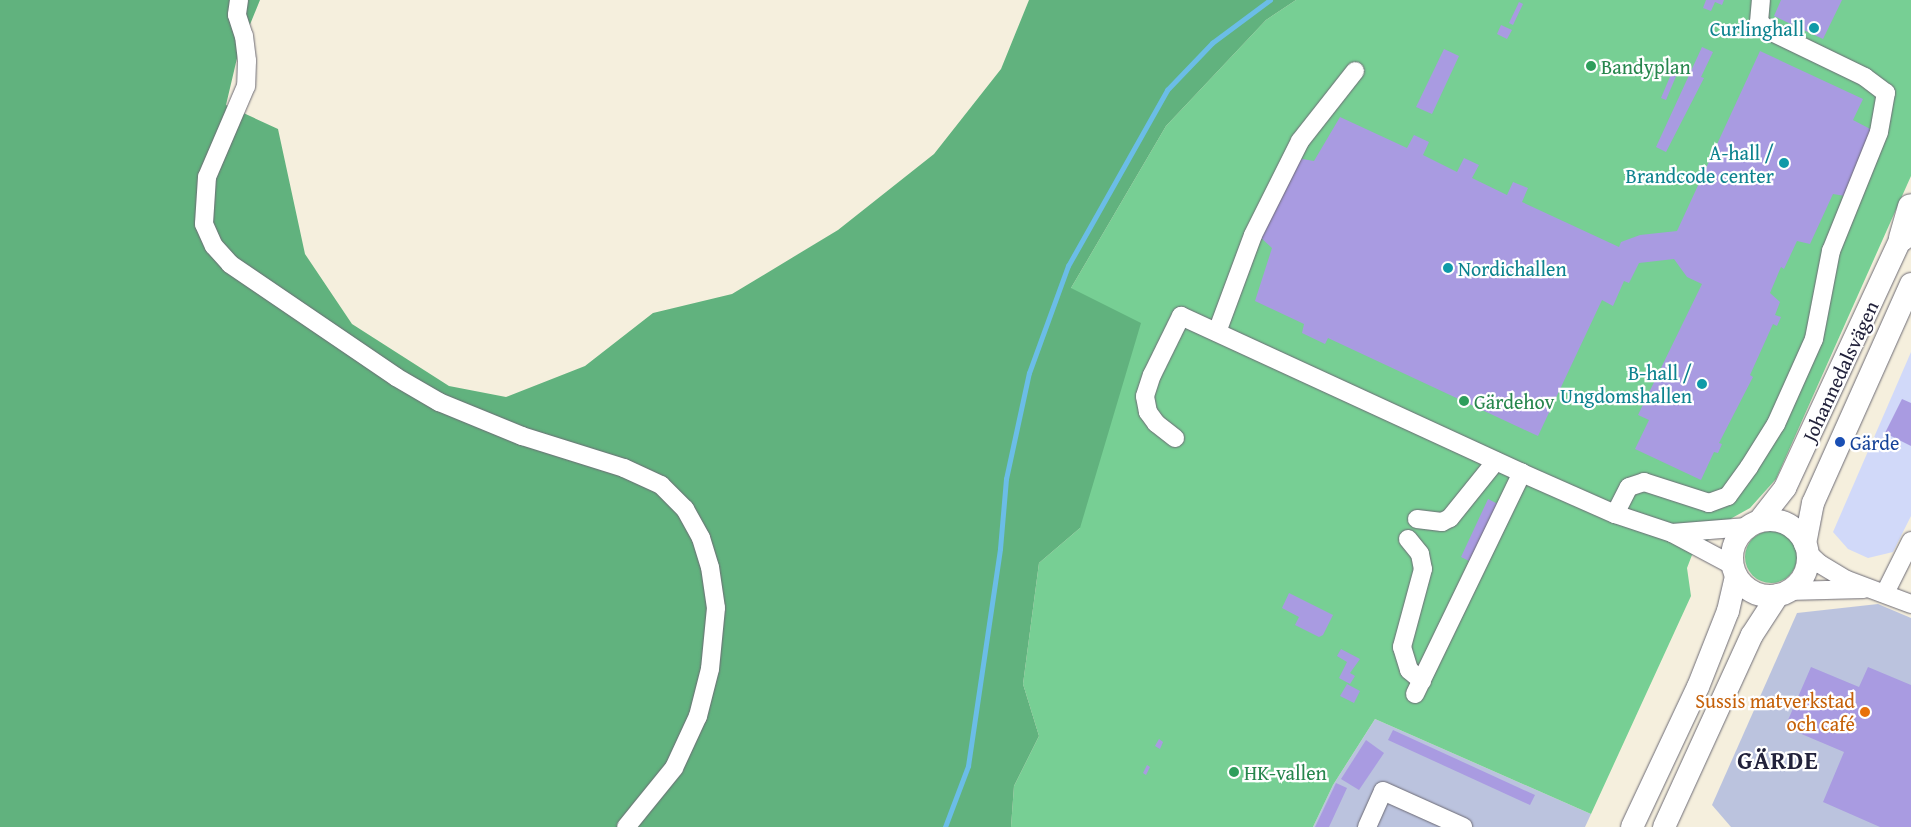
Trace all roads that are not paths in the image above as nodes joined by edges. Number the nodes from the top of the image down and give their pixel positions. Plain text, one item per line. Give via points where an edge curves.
1 (239, 0) edge
2 (1761, 0) edge
3 (1354, 71) dead end
4 (1911, 207) edge
5 (1906, 228) edge
6 (1911, 284) edge
7 (1217, 332) junction
8 (1175, 438) dead end
9 (1496, 461) junction
10 (1522, 473) junction
11 (1615, 514) junction
12 (1417, 519) dead end
13 (1754, 523) junction
14 (1672, 533) junction
15 (1408, 539) dead end
16 (1911, 541) edge
17 (1806, 548) junction
18 (1734, 571) junction
19 (1877, 591) junction
20 (1783, 593) junction
21 (1911, 604) edge
22 (626, 827) edge
23 (1367, 827) edge
24 (1463, 827) edge
25 (1632, 827) edge
26 (1664, 827) edge

1 - 22 street via 237,15 244,36 246,86 208,177 204,201 204,224 219,252 230,264 294,308 440,402 522,436 586,455 661,485 685,509 701,538 710,567 716,608 710,669 701,707 674,768
2 - 11 street via 1759,22 1770,31 1865,78 1886,93 1879,132 1831,251 1814,339 1776,424 1749,467 1728,496 1709,503 1644,482 1629,487
3 - 7 street via 1300,140 1253,235
4 - 5 highway
5 - 13 main road, Johannedalsvägen via 1785,488
6 - 17 main road, Johannedalsvägen via 1813,502
7 - 8 street via 1182,316 1152,375 1146,396 1148,412
7 - 9 street
9 - 10 street
9 - 12 street via 1450,518 1442,522
10 - 11 street
10 - 15 street via 1418,688 1402,647 1423,569 1420,554
11 - 14 street
13 - 14 street
13 - 17 main road via 1785,522 1798,532
13 - 18 main road via 1734,545
14 - 18 street
16 - 19 street
17 - 19 street via 1832,572
17 - 20 main road via 1804,574
18 - 20 main road via 1757,594
18 - 25 main road via 1728,611 1698,687
19 - 20 street
19 - 21 street
20 - 26 main road via 1752,635
23 - 24 street via 1383,792

